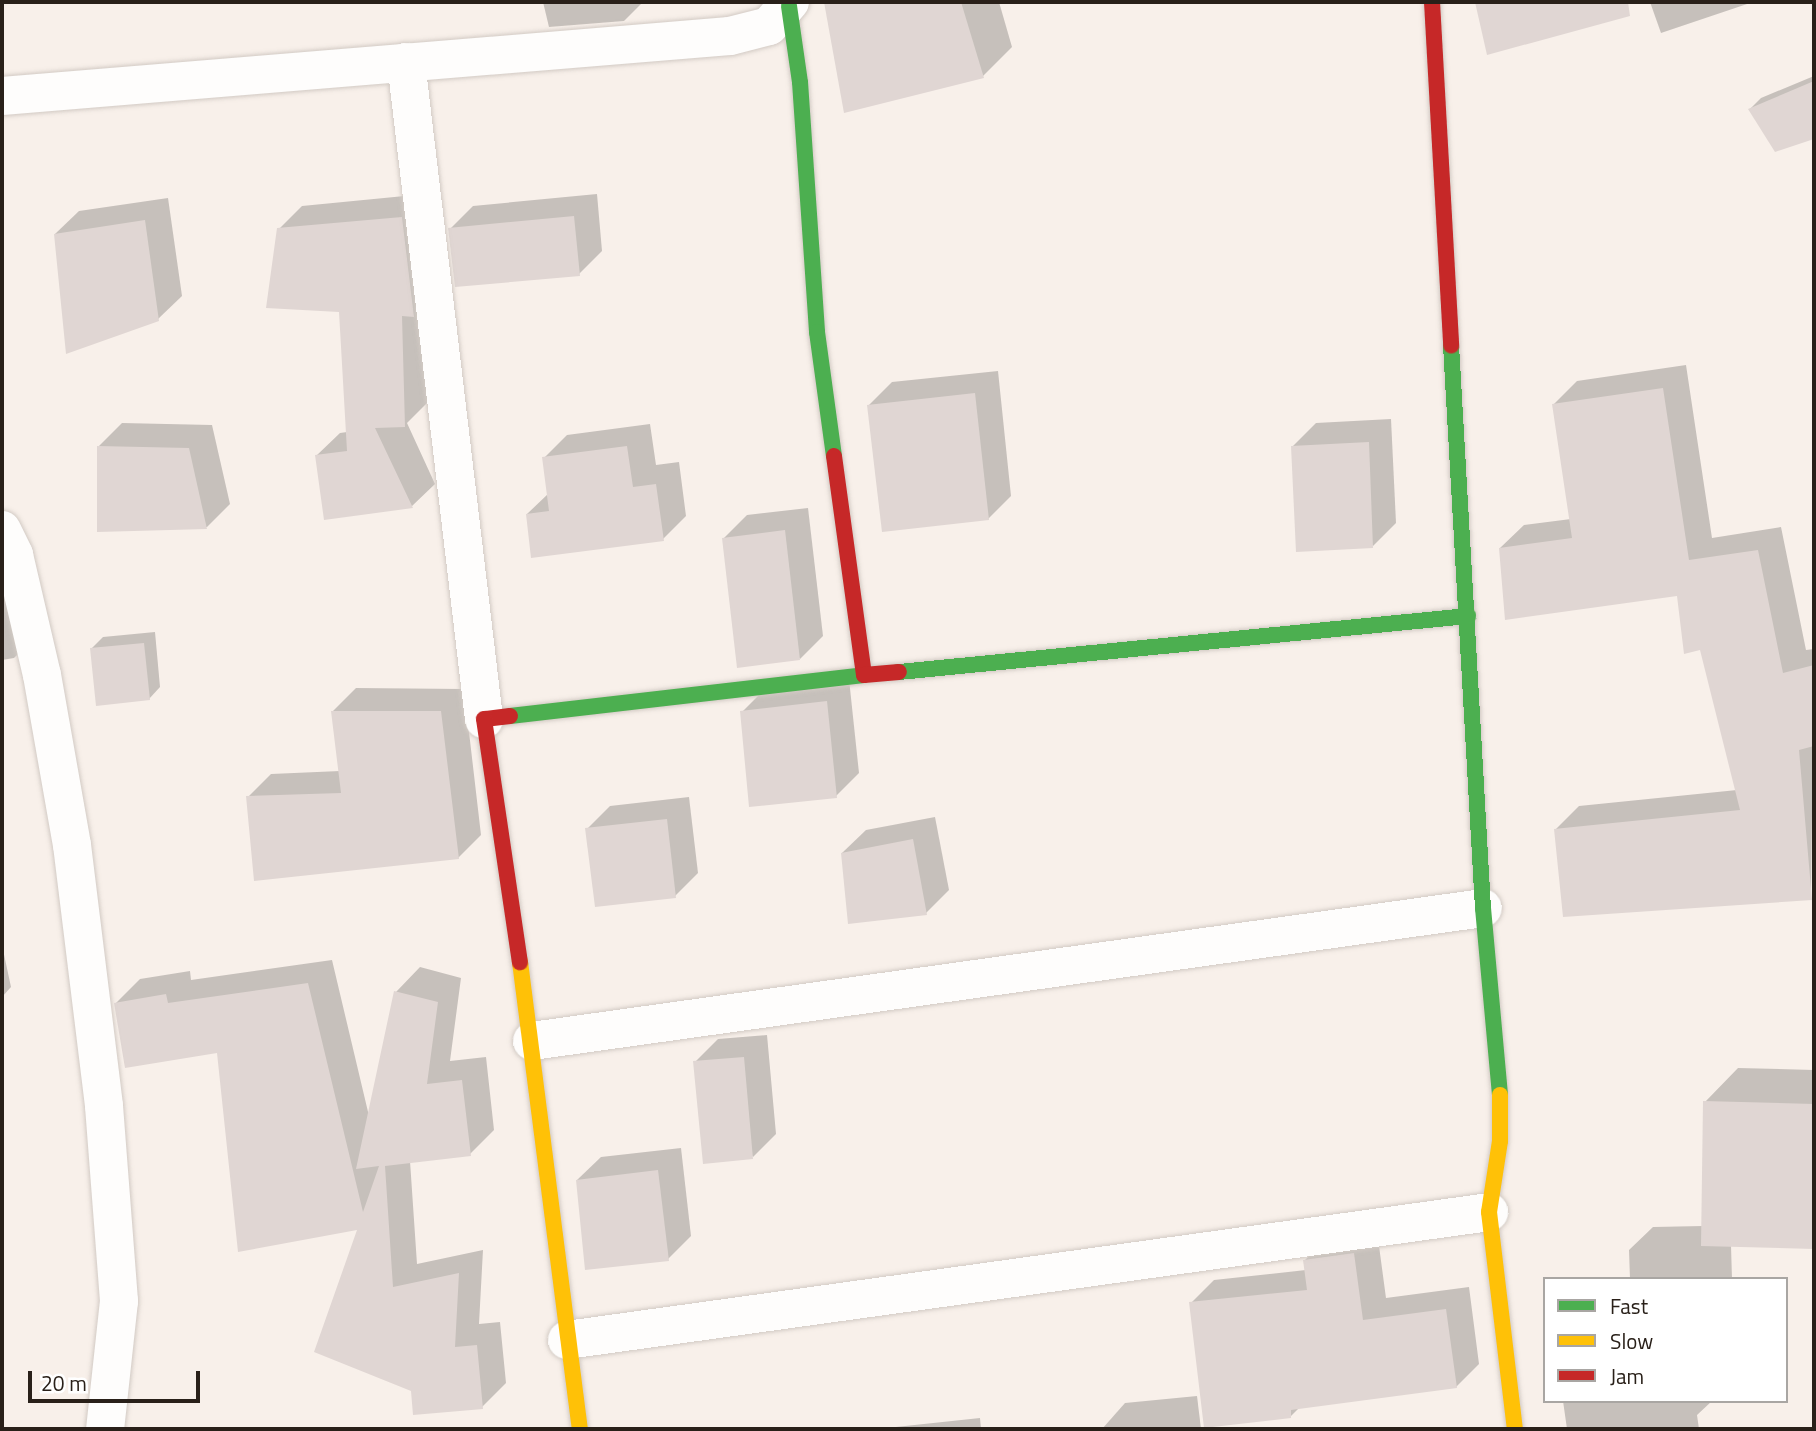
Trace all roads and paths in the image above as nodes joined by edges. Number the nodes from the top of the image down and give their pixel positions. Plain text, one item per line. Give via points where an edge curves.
1 (1432, 2) edge
2 (790, 4) edge
3 (406, 62) junction
4 (2, 96) edge
5 (2, 530) edge
6 (1468, 616) junction
7 (864, 675) junction
8 (484, 719) junction
9 (1483, 908) junction
10 (532, 1041) junction
11 (1489, 1212) junction
12 (567, 1340) junction
13 (105, 1429) edge
14 (580, 1429) edge
15 (1515, 1429) edge

1 - 6 street
2 - 3 street via 769,26 730,36
2 - 7 street via 800,82 817,332
3 - 4 street
3 - 8 street
5 - 13 street via 14,555 43,676 72,845 104,1106 119,1301
6 - 7 street
6 - 9 street
7 - 8 street
8 - 10 street
9 - 10 street
9 - 11 street via 1500,1093 1500,1141
10 - 12 street
11 - 12 street
11 - 15 street
12 - 14 street

